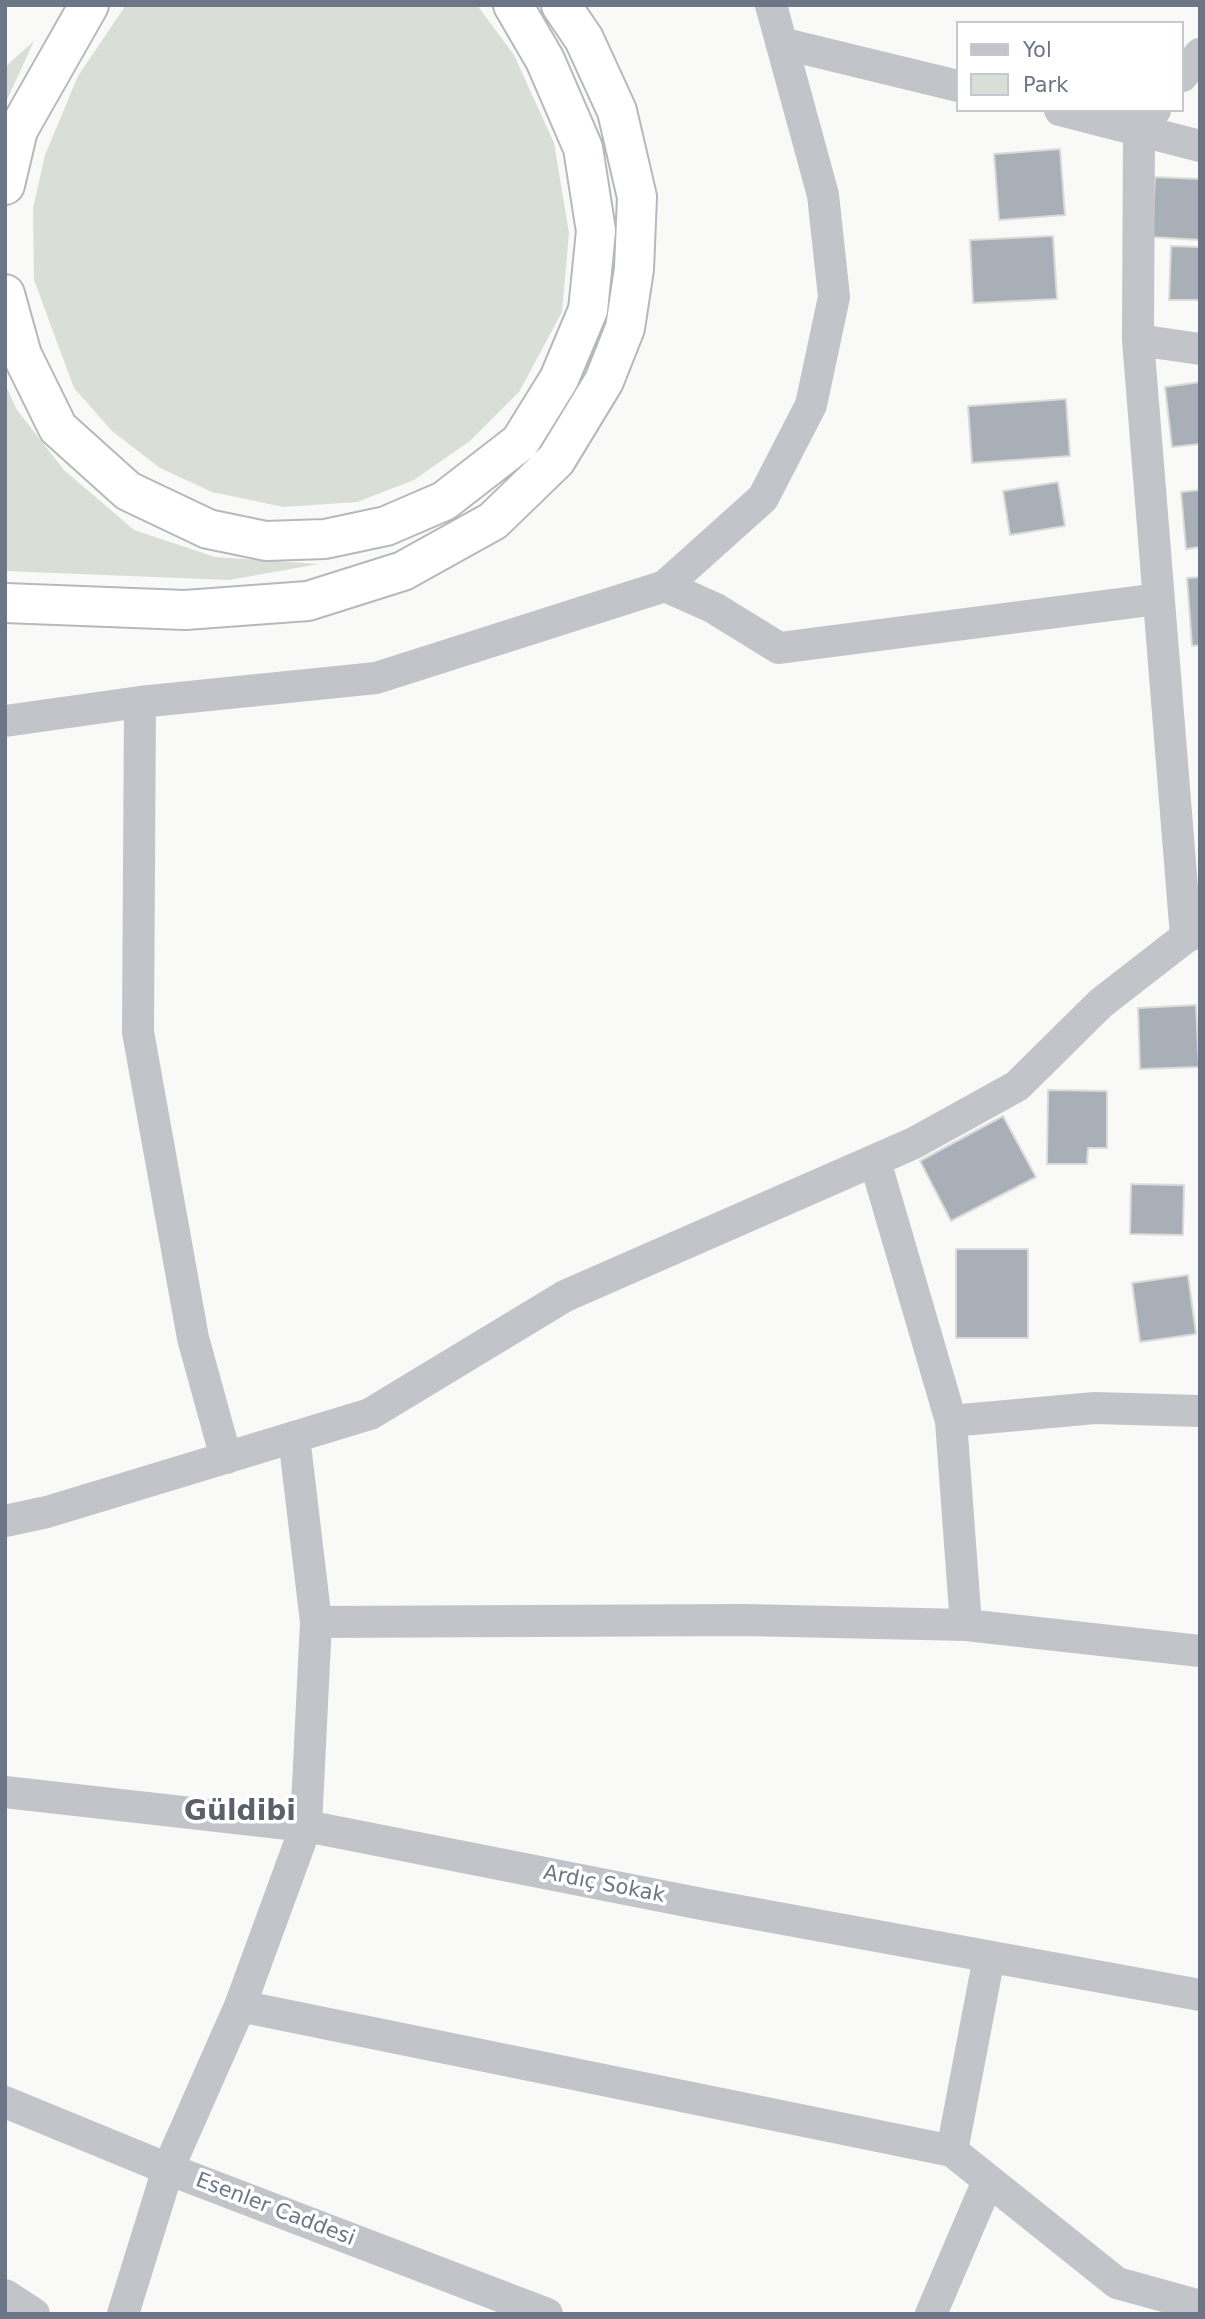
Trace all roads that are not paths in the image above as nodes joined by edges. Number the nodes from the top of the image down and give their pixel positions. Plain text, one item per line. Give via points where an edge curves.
1 (89, 5) edge
2 (513, 5) edge
3 (561, 5) edge
4 (772, 5) edge
5 (781, 43) junction
6 (1200, 54) edge
7 (1184, 74) edge
8 (956, 86) edge
9 (1077, 112) edge
10 (1147, 120) edge
11 (1200, 146) edge
12 (5, 185) edge
13 (5, 294) edge
14 (1138, 340) junction
15 (1200, 349) edge
16 (665, 586) junction
17 (1158, 599) junction
18 (5, 603) edge
19 (140, 702) junction
20 (5, 721) edge
21 (1193, 934) edge
22 (875, 1161) junction
23 (1200, 1410) edge
24 (951, 1420) junction
25 (293, 1437) junction
26 (226, 1458) junction
27 (5, 1521) edge
28 (316, 1622) junction
29 (965, 1625) junction
30 (1200, 1651) edge
31 (5, 1792) edge
32 (306, 1826) junction
33 (989, 1956) junction
34 (1200, 1995) edge
35 (240, 2006) junction
36 (5, 2102) edge
37 (952, 2151) junction
38 (168, 2169) junction
39 (988, 2181) junction
40 (5, 2295) edge
41 (1200, 2306) edge
42 (34, 2314) edge
43 (123, 2314) edge
44 (547, 2314) edge
45 (931, 2314) edge

1 - 12 highway via 18,130
2 - 13 highway via 545,60 583,148 596,231 588,310 558,379 520,442 444,501 386,526 325,539 266,541 208,529 173,513 128,491 58,428 22,355
3 - 18 highway via 584,39 617,111 637,197 634,269 625,328 604,380 556,460 493,521 403,571 308,601 185,610
4 - 5 street
5 - 8 street
5 - 16 street via 823,195 834,297 811,405 763,498
6 - 7 street
9 - 10 street
10 - 11 street
10 - 14 street
14 - 15 street
14 - 17 street
16 - 17 street via 714,608 779,648
16 - 19 street via 376,678
17 - 21 street
19 - 20 street
19 - 26 street via 138,1032 193,1338
21 - 22 street via 1101,1003 1017,1086
22 - 24 street
22 - 25 street via 565,1296 370,1414
23 - 24 street via 1095,1408
24 - 29 street
25 - 26 street
25 - 28 street
26 - 27 street
28 - 29 street via 746,1620
28 - 32 street
29 - 30 street
31 - 32 street, Ardıç Sokak
32 - 33 street, Ardıç Sokak
32 - 35 street
33 - 34 street, Ardıç Sokak
33 - 37 street
35 - 37 street
35 - 38 street
36 - 38 street, Esenler Caddesi
37 - 39 street
38 - 43 street
38 - 44 street, Esenler Caddesi
39 - 41 street via 1117,2283
39 - 45 street
40 - 42 street

